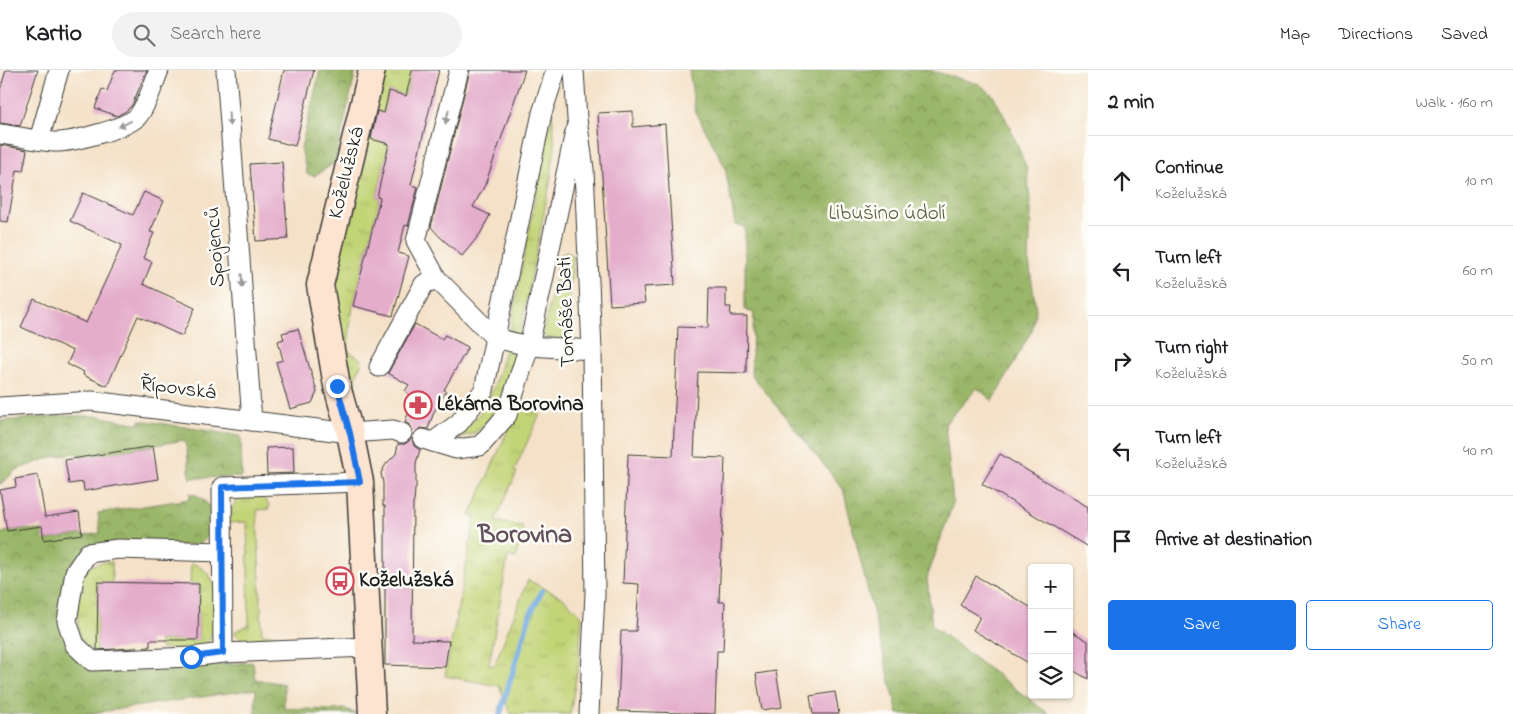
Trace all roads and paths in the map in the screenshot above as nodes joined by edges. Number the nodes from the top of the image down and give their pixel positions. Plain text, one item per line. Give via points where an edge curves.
1 (59, 70) edge
2 (159, 70) edge
3 (226, 70) edge
4 (372, 70) edge
5 (459, 70) edge
6 (556, 70) edge
7 (574, 70) edge
8 (577, 119) junction
9 (0, 134) edge
10 (39, 140) junction
11 (437, 279) junction
12 (495, 338) junction
13 (529, 346) junction
14 (592, 350) junction
15 (379, 367) dead end
16 (0, 406) edge
17 (252, 421) junction
18 (350, 433) junction
19 (402, 433) dead end
20 (360, 482) junction
21 (222, 552) junction
22 (368, 647) junction
23 (223, 653) junction
24 (372, 714) edge
25 (589, 714) edge

1 - 10 street
2 -> 10 street via 137,118 94,136 56,143
3 -> 17 street, Spojenců
4 - 18 main road, Koželužská via 320,285 337,386
5 -> 11 street via 416,241
6 - 12 street via 542,113
7 - 8 street, Tomáše Bati
8 - 13 street, Tomáše Bati
8 - 14 street, Tomáše Bati via 584,169
9 - 10 street
11 - 12 street
11 - 15 street via 424,284
12 - 13 street
12 - 13 street, Tomáše Bati via 484,390 459,423 428,441 456,449 480,446 507,415
13 - 14 street
14 - 25 street, Tomáše Bati via 595,594
16 - 17 street, Řípovská via 92,401
17 - 18 street, Řípovská
18 - 19 street via 393,430
18 - 20 main road, Koželužská
20 - 21 street via 222,487
20 - 22 main road, Koželužská
21 - 23 street
21 - 23 street via 118,549 88,553 75,572 67,621 75,645 92,661
22 - 23 street
22 - 24 main road, Koželužská

